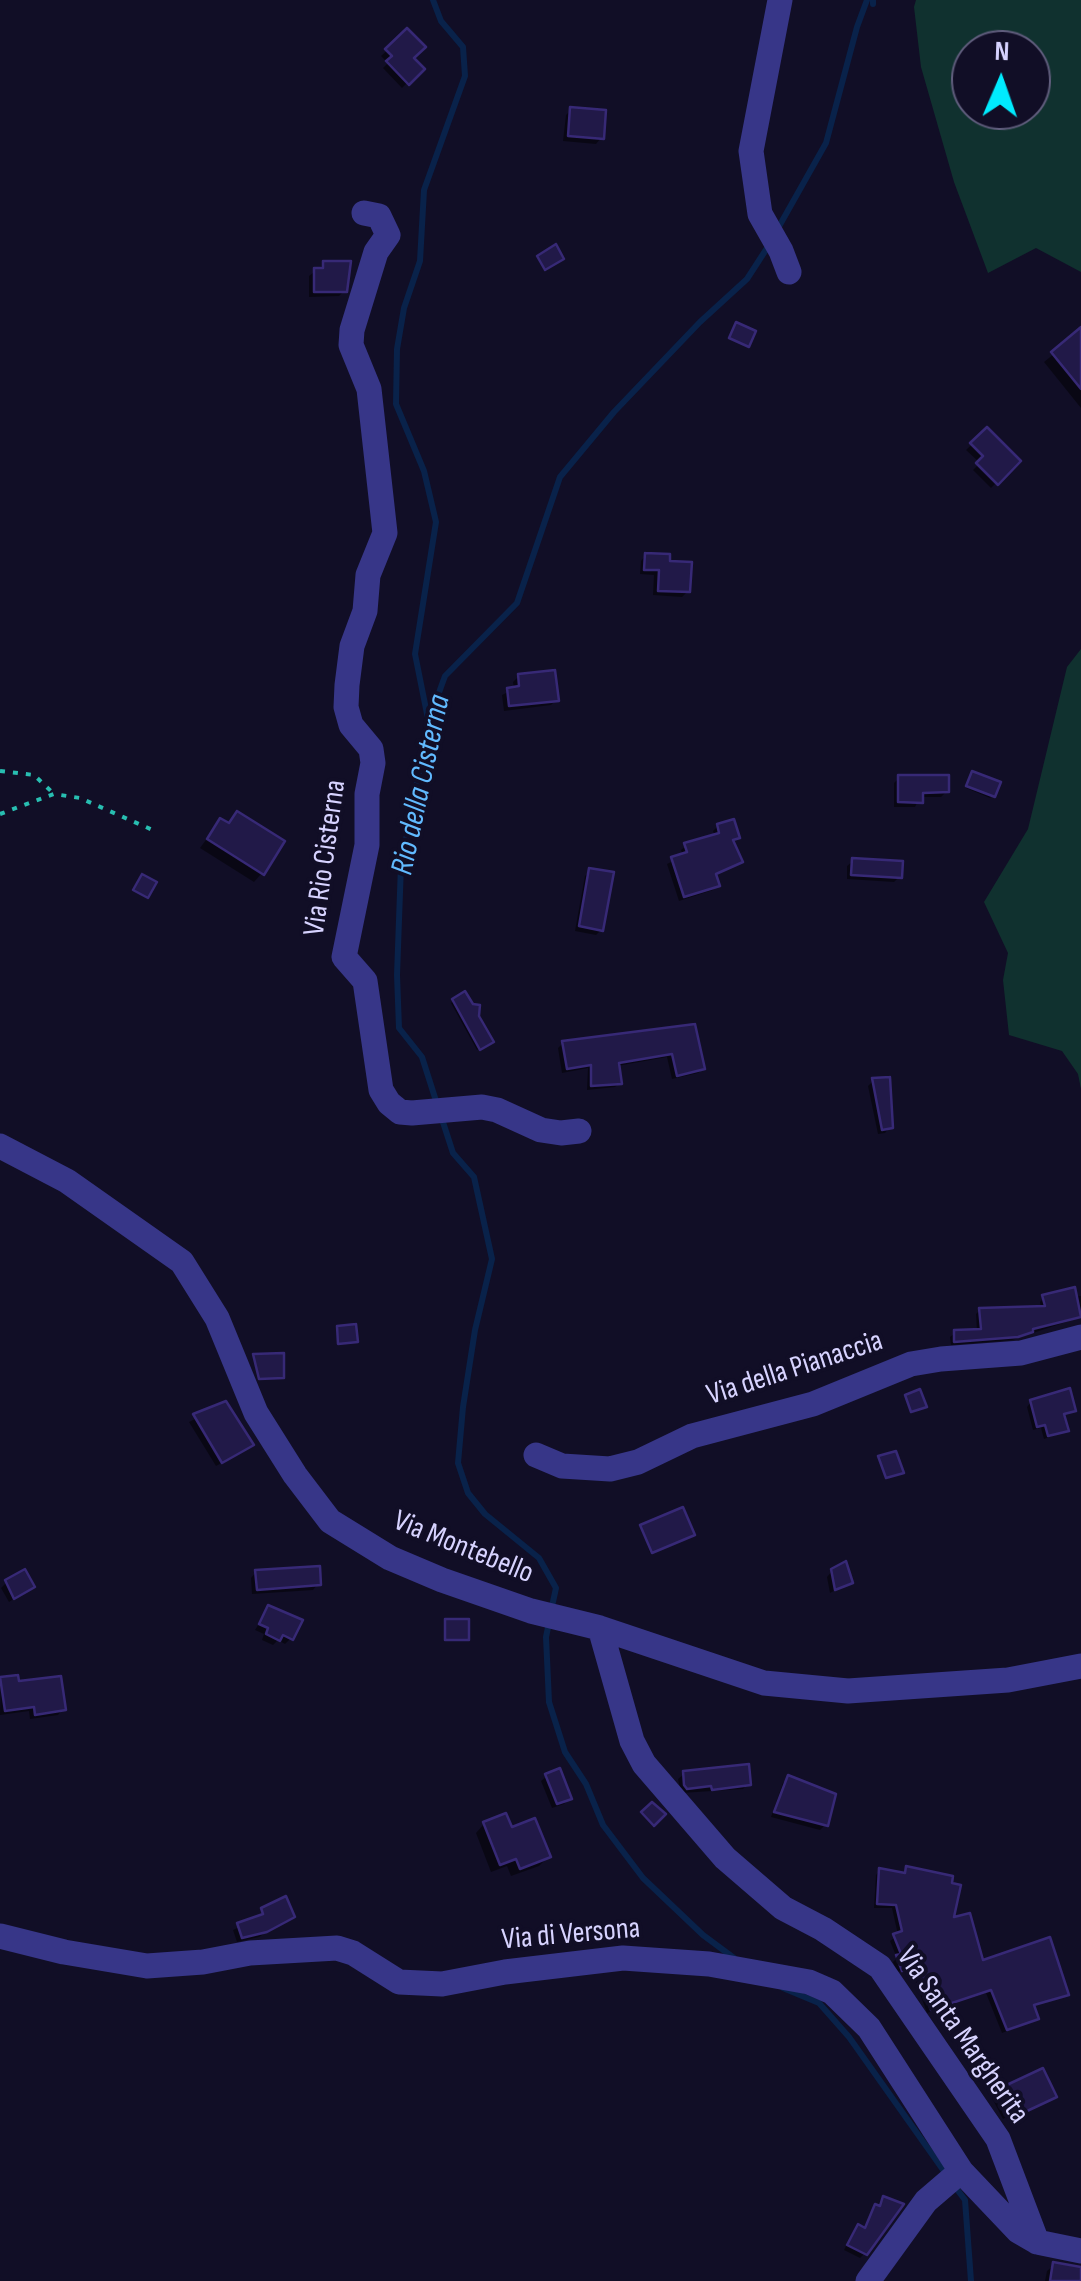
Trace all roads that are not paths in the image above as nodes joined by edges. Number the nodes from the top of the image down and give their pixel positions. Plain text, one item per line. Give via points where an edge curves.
1 (780, 0) edge
2 (364, 213) dead end
3 (780, 251) dead end
4 (578, 1131) dead end
5 (0, 1146) edge
6 (1081, 1337) edge
7 (536, 1455) dead end
8 (600, 1628) junction
9 (1081, 1666) edge
10 (0, 1936) edge
11 (952, 2178) junction
12 (1037, 2242) junction
13 (1081, 2251) edge
14 (872, 2279) edge

1 - 3 street via 751,151 760,214
2 - 4 street, Via Rio Cisterna via 380,216 388,235 376,252 352,330 369,389 385,532 368,576 347,685 351,725 371,749 373,763 367,845 344,957 364,981 381,1090 400,1112 497,1110 540,1130
5 - 8 street, Via Montebello via 67,1180 182,1262 217,1318 256,1413 330,1521 442,1580
6 - 7 street, Via della Pianaccia via 1021,1353 911,1364 814,1404 692,1436 610,1469 562,1466
8 - 9 street, Via Montebello via 764,1682 848,1691 1008,1680
8 - 12 street, Via Santa Margherita via 644,1764 725,1858 783,1908 880,1967 998,2139
10 - 11 street, Via di Versona via 147,1966 337,1948 399,1982 442,1984 623,1958 788,1978 832,1992 869,2028
11 - 12 street, Via di Versona
11 - 14 street via 912,2217
12 - 13 street

